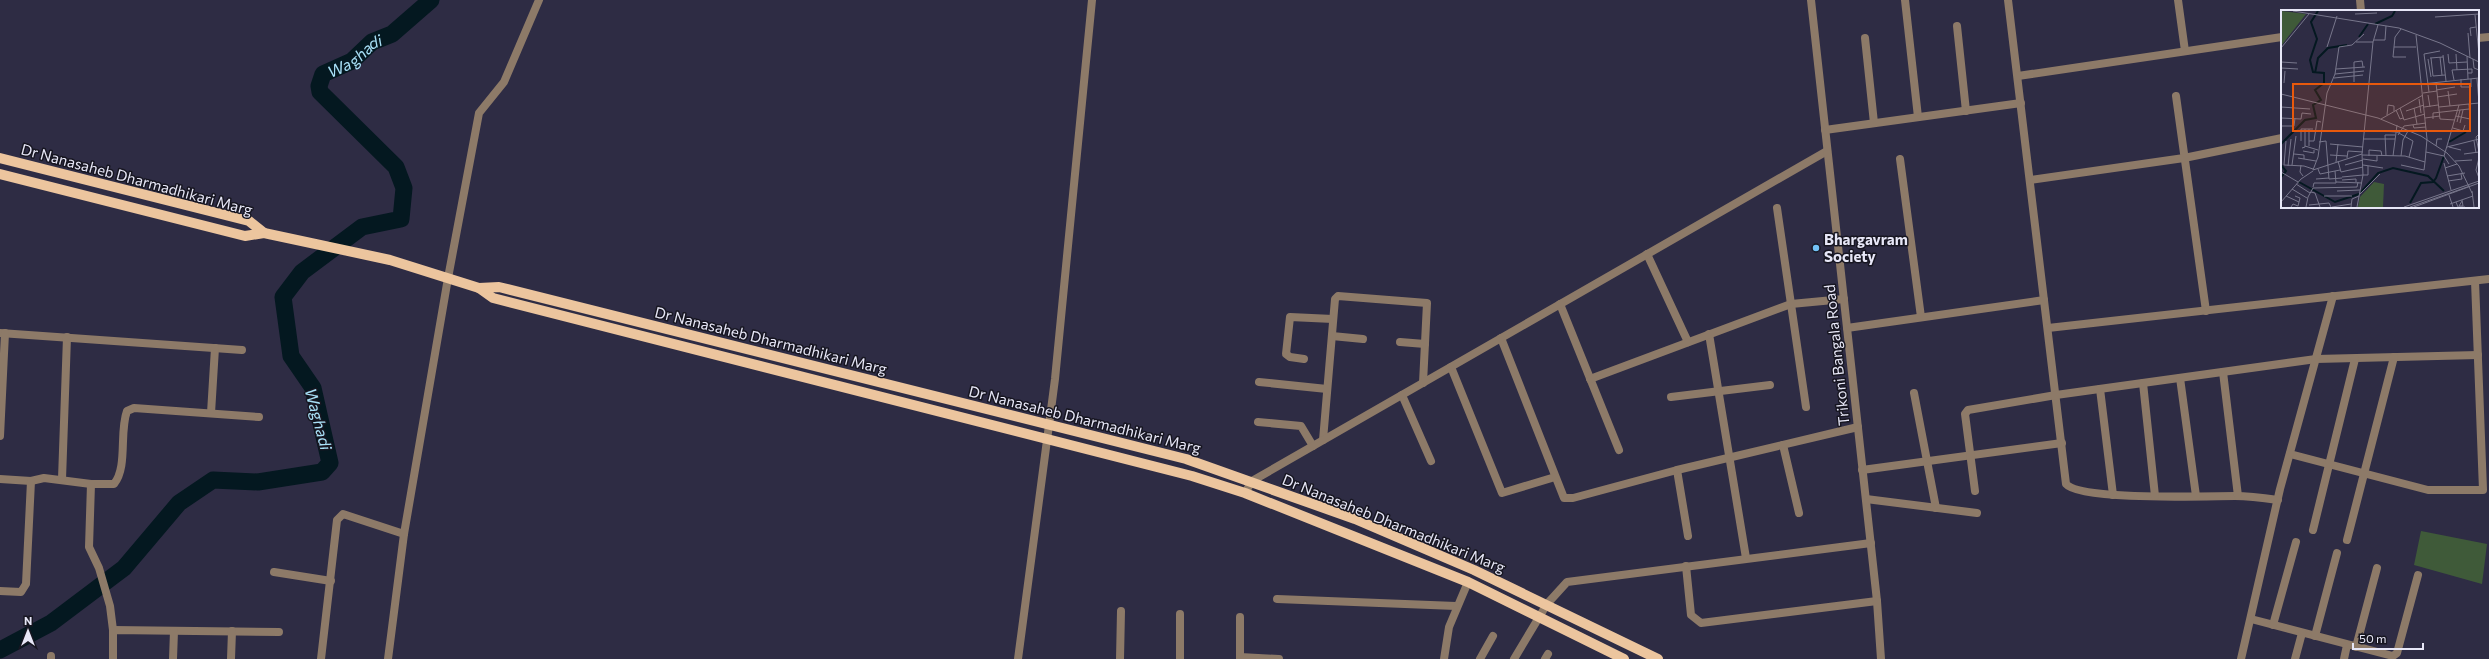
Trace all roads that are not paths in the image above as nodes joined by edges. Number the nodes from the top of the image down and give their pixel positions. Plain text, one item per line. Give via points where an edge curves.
1 (539, 0) edge
2 (1092, 0) edge
3 (1811, 0) edge
4 (1905, 0) edge
5 (2008, 0) edge
6 (2178, 0) edge
7 (2360, 0) edge
8 (2361, 10) edge
9 (1958, 26) dead end
10 (2281, 37) edge
11 (2489, 37) edge
12 (1864, 38) dead end
13 (2479, 38) edge
14 (2185, 51) junction
15 (2018, 76) junction
16 (2176, 96) dead end
17 (2021, 103) junction
18 (1966, 111) junction
19 (1918, 117) junction
20 (1874, 123) junction
21 (1825, 130) junction
22 (2281, 138) edge
23 (1827, 151) junction
24 (0, 158) edge
25 (2184, 158) junction
26 (1900, 159) dead end
27 (0, 174) edge
28 (2030, 180) junction
29 (1777, 208) dead end
30 (264, 232) junction
31 (1647, 254) junction
32 (448, 278) junction
33 (2489, 279) edge
34 (2475, 280) junction
35 (479, 288) junction
36 (2333, 296) junction
37 (1844, 298) junction
38 (2044, 300) junction
39 (1560, 304) junction
40 (1791, 304) junction
41 (2206, 310) junction
42 (1921, 318) junction
43 (1333, 319) junction
44 (1847, 328) junction
45 (2048, 328) junction
46 (2, 333) edge
47 (1710, 334) junction
48 (1332, 336) junction
49 (67, 337) junction
50 (1501, 338) junction
51 (1363, 339) dead end
52 (1400, 342) dead end
53 (1688, 342) junction
54 (1425, 344) junction
55 (215, 348) junction
56 (242, 350) dead end
57 (2478, 355) junction
58 (2394, 357) junction
59 (1304, 359) dead end
60 (2316, 359) junction
61 (2356, 359) junction
62 (1451, 367) junction
63 (2223, 372) junction
64 (2180, 378) junction
65 (1590, 379) junction
66 (1259, 382) dead end
67 (1423, 383) junction
68 (2143, 383) junction
69 (1770, 385) dead end
70 (1328, 389) junction
71 (2100, 389) junction
72 (1720, 391) junction
73 (1914, 393) dead end
74 (1402, 395) junction
75 (2056, 395) junction
76 (1671, 397) dead end
77 (1806, 407) dead end
78 (211, 413) junction
79 (259, 417) dead end
80 (1258, 422) dead end
81 (1049, 425) junction
82 (1858, 427) junction
83 (2480, 428) junction
84 (2489, 428) edge
85 (0, 436) edge
86 (1047, 439) junction
87 (1323, 440) junction
88 (2062, 443) junction
89 (1783, 445) junction
90 (1313, 446) junction
91 (1619, 450) dead end
92 (2290, 454) junction
93 (1970, 455) junction
94 (1731, 458) junction
95 (1431, 461) dead end
96 (1927, 461) junction
97 (2331, 464) junction
98 (1677, 470) junction
99 (1862, 470) junction
100 (2364, 473) junction
101 (1555, 477) junction
102 (0, 479) edge
103 (62, 479) junction
104 (31, 481) junction
105 (1252, 481) junction
106 (91, 484) junction
107 (2486, 490) edge
108 (1975, 491) dead end
109 (1245, 493) junction
110 (2113, 495) junction
111 (2155, 496) junction
112 (2196, 496) junction
113 (2238, 496) junction
114 (1866, 499) junction
115 (2278, 500) junction
116 (1936, 508) junction
117 (1799, 513) dead end
118 (1977, 513) dead end
119 (2313, 530) dead end
120 (404, 534) junction
121 (1688, 536) dead end
122 (2348, 540) dead end
123 (2296, 542) dead end
124 (1870, 543) junction
125 (2337, 553) dead end
126 (1746, 558) junction
127 (1686, 566) junction
128 (2377, 568) dead end
129 (1474, 570) junction
130 (274, 572) dead end
131 (2418, 574) dead end
132 (331, 580) junction
133 (1468, 582) junction
134 (0, 591) edge
135 (1277, 599) dead end
136 (1877, 601) junction
137 (1547, 604) junction
138 (1456, 606) junction
139 (1121, 611) dead end
140 (1180, 614) dead end
141 (1539, 616) junction
142 (1240, 617) dead end
143 (2251, 619) junction
144 (2273, 625) junction
145 (113, 630) junction
146 (174, 630) junction
147 (232, 631) junction
148 (279, 632) dead end
149 (2302, 633) junction
150 (1493, 636) dead end
151 (2315, 636) junction
152 (2347, 645) junction
153 (2356, 647) junction
154 (1614, 657) edge
155 (1240, 658) edge
156 (113, 659) edge
157 (173, 659) edge
158 (231, 659) edge
159 (321, 659) edge
160 (388, 659) edge
161 (1018, 659) edge
162 (1120, 659) edge
163 (1180, 659) edge
164 (1279, 659) edge
165 (1444, 659) edge
166 (1480, 659) edge
167 (1514, 659) edge
168 (1624, 659) edge
169 (1658, 659) edge
170 (1881, 659) edge
171 (2241, 659) edge
172 (2296, 659) edge
173 (2344, 659) edge

1 - 32 street via 504,82 479,113
2 - 81 street
3 - 21 street, Trikoni Bangala Road
4 - 19 street
5 - 15 street
6 - 14 street
7 - 8 street
9 - 18 street
10 - 14 street
11 - 13 street
12 - 20 street
14 - 15 street
15 - 17 street
16 - 25 street
17 - 18 street
17 - 28 street
18 - 19 street
19 - 20 street
20 - 21 street
21 - 23 street, Trikoni Bangala Road
22 - 25 street
23 - 31 street
23 - 37 street, Trikoni Bangala Road
24 - 30 main road, Dr Nanasaheb Dharmadhikari Marg via 249,221
25 - 28 street
25 - 41 street
26 - 42 street
27 - 30 main road, Dr Nanasaheb Dharmadhikari Marg via 245,236
28 - 38 street
29 - 40 street
30 - 32 main road, Dr Nanasaheb Dharmadhikari Marg via 390,260
31 - 39 street
31 - 53 street
32 - 35 main road, Dr Nanasaheb Dharmadhikari Marg
32 - 120 street
33 - 34 street
34 - 36 street
34 - 57 street
35 - 81 main road, Dr Nanasaheb Dharmadhikari Marg via 499,286
35 - 86 main road, Dr Nanasaheb Dharmadhikari Marg via 493,298
36 - 41 street
36 - 60 street
37 - 40 street
37 - 44 street, Trikoni Bangala Road
38 - 42 street
38 - 45 street
39 - 50 street
39 - 65 street
40 - 47 street
40 - 77 street
41 - 45 street
42 - 44 street
43 - 48 street
43 - 54 street via 1335,300 1340,295 1423,301 1428,306
43 - 59 street via 1290,317 1286,354 1290,358
44 - 82 street, Trikoni Bangala Road
45 - 75 street
46 - 49 street
46 - 85 street
47 - 53 street
47 - 72 street
48 - 51 street
48 - 70 street
49 - 55 street
49 - 103 street
50 - 62 street
50 - 101 street
52 - 54 street
53 - 65 street
54 - 67 street
55 - 56 street
55 - 78 street
57 - 58 street
57 - 83 street
58 - 61 street
58 - 100 street
60 - 61 street
60 - 63 street
60 - 92 street
61 - 97 street
62 - 67 street
62 - 101 street via 1502,493
63 - 64 street
63 - 113 street
64 - 68 street
64 - 112 street
65 - 91 street
66 - 70 street
67 - 74 street
68 - 71 street
68 - 111 street
69 - 72 street
70 - 87 street
71 - 75 street
71 - 110 street
72 - 76 street
72 - 94 street
73 - 96 street
74 - 87 street
74 - 95 street
75 - 88 street
75 - 93 street via 1968,410 1965,414
78 - 79 street
78 - 106 street via 130,409 124,420 118,479 110,485
80 - 90 street via 1301,426
81 - 86 street
81 - 105 main road, Dr Nanasaheb Dharmadhikari Marg via 1186,459
82 - 89 street
82 - 99 street, Trikoni Bangala Road
83 - 84 street
83 - 107 street
86 - 109 main road, Dr Nanasaheb Dharmadhikari Marg via 1192,476
86 - 161 street
87 - 90 street
88 - 93 street
88 - 110 street via 2065,481 2068,487 2076,491
89 - 94 street
89 - 117 street
90 - 105 street
92 - 97 street
92 - 115 street
93 - 96 street
93 - 108 street
94 - 98 street
94 - 126 street
96 - 99 street
96 - 116 street
97 - 100 street
97 - 119 street
98 - 101 street via 1568,499 1562,496
98 - 121 street
99 - 114 street, Trikoni Bangala Road
100 - 107 street via 2428,490
100 - 122 street
102 - 104 street
103 - 104 street via 44,478
103 - 106 street
104 - 134 street via 26,584 21,592
105 - 109 street
105 - 129 main road, Dr Nanasaheb Dharmadhikari Marg via 1354,519
106 - 145 street via 88,542 110,606
109 - 133 main road, Dr Nanasaheb Dharmadhikari Marg
110 - 111 street
111 - 112 street
112 - 113 street
113 - 115 street
114 - 116 street
114 - 124 street, Trikoni Bangala Road
115 - 143 street
116 - 118 street
120 - 132 street via 343,514 337,520
120 - 160 street
123 - 144 street
124 - 126 street
124 - 136 street, Trikoni Bangala Road
125 - 151 street
126 - 127 street
127 - 136 street via 1691,615 1701,623
127 - 137 street via 1574,580 1563,584
128 - 153 street
129 - 133 street
129 - 137 main road, Dr Nanasaheb Dharmadhikari Marg
130 - 132 street
131 - 153 street via 2396,656
132 - 159 street
133 - 138 street
133 - 141 main road, Dr Nanasaheb Dharmadhikari Marg
135 - 138 street
136 - 170 street, Trikoni Bangala Road
137 - 141 street
137 - 169 main road, Dr Nanasaheb Dharmadhikari Marg
138 - 165 street via 1449,627
139 - 162 street
140 - 163 street
141 - 154 main road, Dr Nanasaheb Dharmadhikari Marg
141 - 167 street
142 - 155 street
143 - 144 street
143 - 171 street
144 - 149 street
145 - 146 street
145 - 156 street
146 - 147 street
146 - 157 street
147 - 148 street
147 - 158 street
149 - 151 street
149 - 172 street
150 - 166 street
151 - 152 street
152 - 153 street
152 - 173 street
154 - 168 main road, Dr Nanasaheb Dharmadhikari Marg
155 - 164 street

